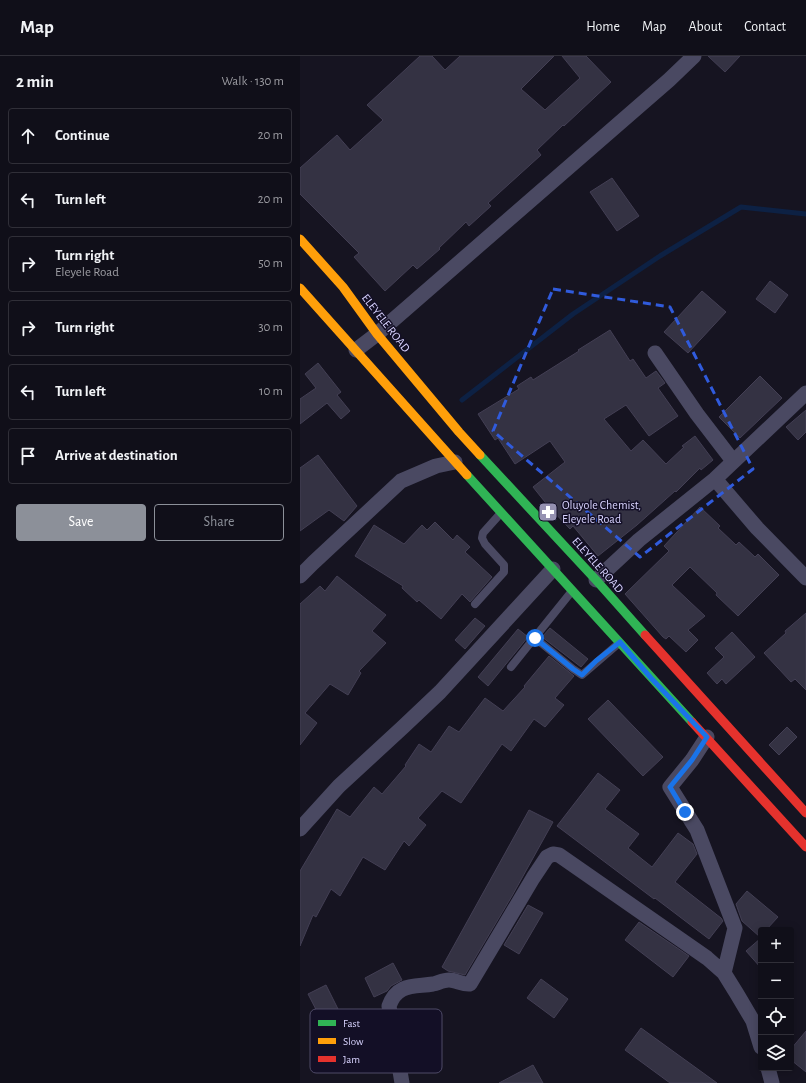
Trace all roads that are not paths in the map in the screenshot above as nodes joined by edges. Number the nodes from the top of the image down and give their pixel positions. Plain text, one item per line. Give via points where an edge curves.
1 (694, 56) edge
2 (300, 239) edge
3 (300, 288) edge
4 (377, 334) junction
5 (356, 350) junction
6 (655, 353) dead end
7 (806, 393) edge
8 (733, 461) junction
9 (455, 462) junction
10 (715, 479) junction
11 (502, 512) junction
12 (554, 569) junction
13 (300, 576) edge
14 (806, 578) edge
15 (596, 580) junction
16 (573, 590) junction
17 (475, 604) dead end
18 (535, 638) junction
19 (620, 642) junction
20 (511, 667) dead end
21 (707, 737) junction
22 (806, 813) edge
23 (300, 829) edge
24 (806, 847) edge
25 (724, 973) junction
26 (390, 1009) edge
27 (758, 1038) edge
28 (769, 1071) edge
29 (400, 1073) edge
30 (402, 1083) edge
31 (772, 1083) edge

1 - 4 street via 663,86
2 - 4 main road, ELEYELE ROAD via 343,287
3 - 5 main road
4 - 5 street
4 - 15 main road, ELEYELE ROAD via 459,432
5 - 9 main road
6 - 8 street
7 - 8 street
8 - 10 street
9 - 11 main road
9 - 13 street via 436,466 401,480
10 - 14 street via 757,528
10 - 15 street via 639,540
11 - 12 main road
11 - 17 lane via 482,536 482,540 504,565 504,572
12 - 16 main road
12 - 23 street via 440,692 339,786
15 - 22 main road, ELEYELE ROAD
16 - 18 lane
16 - 19 main road
18 - 19 lane via 582,675
18 - 20 lane
19 - 21 main road
21 - 24 main road
21 - 25 street via 670,787 697,830 735,928
25 - 26 street via 708,958 559,855 553,854 547,857 533,878 470,984 447,980 409,986 395,995
25 - 27 street via 753,1021
28 - 31 street
29 - 30 street

